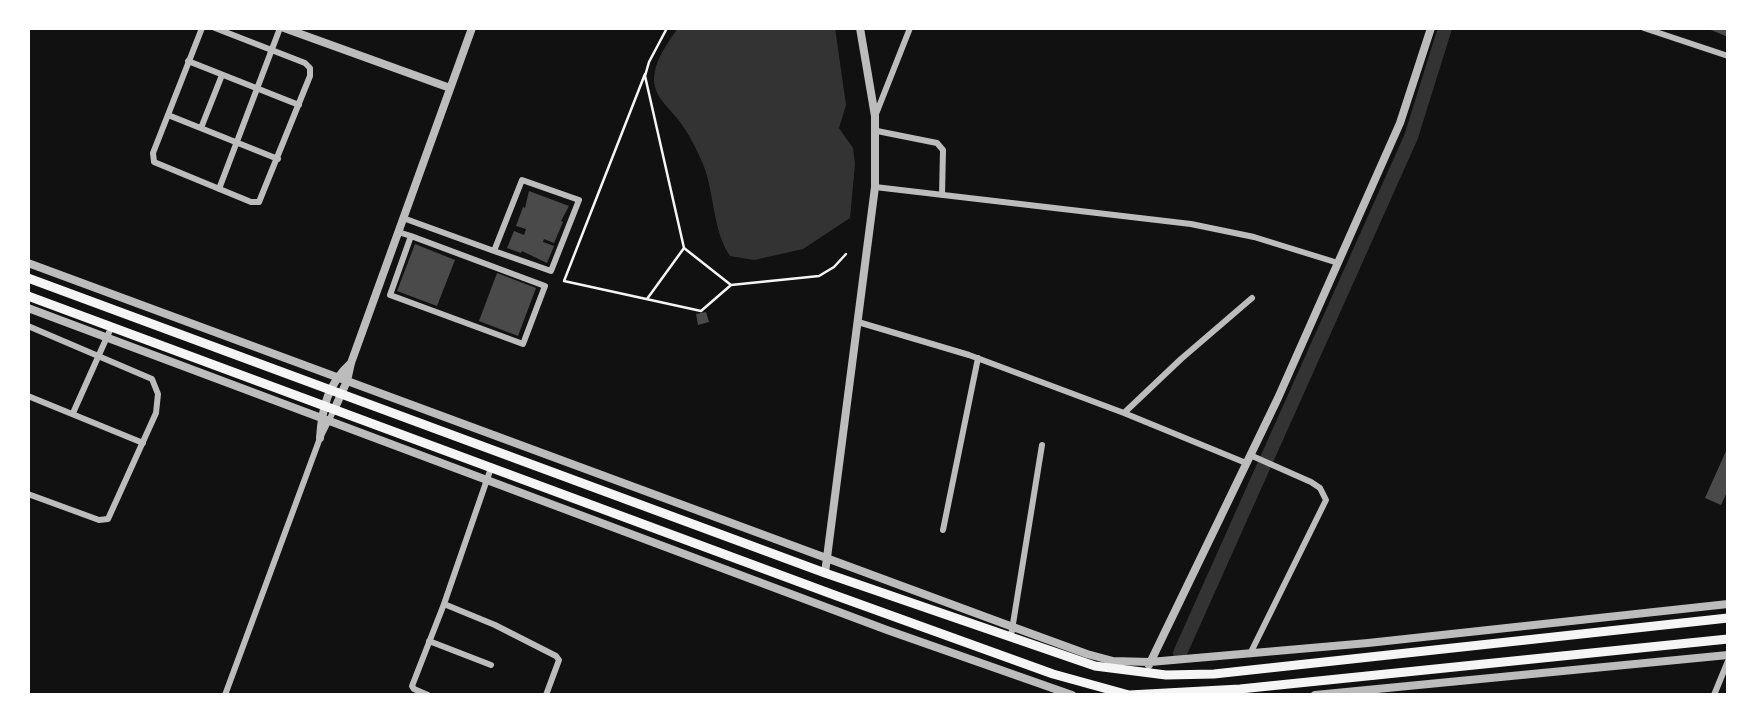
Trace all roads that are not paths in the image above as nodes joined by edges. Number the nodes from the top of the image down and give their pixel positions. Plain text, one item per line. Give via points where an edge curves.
1 (202, 28) edge
2 (215, 28) edge
3 (282, 28) edge
4 (472, 28) edge
5 (860, 28) edge
6 (910, 28) edge
7 (1431, 28) edge
8 (1644, 28) edge
9 (272, 50) junction
10 (1728, 56) edge
11 (188, 61) junction
12 (222, 75) junction
13 (257, 88) junction
14 (450, 88) junction
15 (299, 105) junction
16 (168, 115) junction
17 (875, 116) junction
18 (201, 128) junction
19 (877, 131) junction
20 (236, 142) junction
21 (278, 159) junction
22 (874, 187) junction
23 (219, 189) junction
24 (942, 195) junction
25 (403, 218) junction
26 (398, 232) junction
27 (411, 236) junction
28 (494, 251) junction
29 (28, 263) edge
30 (1338, 263) junction
31 (28, 278) edge
32 (28, 296) edge
33 (1252, 298) dead end
34 (28, 308) edge
35 (858, 322) junction
36 (28, 326) edge
37 (110, 333) junction
38 (100, 356) junction
39 (978, 358) junction
40 (351, 363) junction
41 (336, 376) junction
42 (347, 381) junction
43 (331, 390) junction
44 (342, 394) junction
45 (28, 396) edge
46 (329, 409) junction
47 (73, 413) junction
48 (1124, 413) junction
49 (326, 419) junction
50 (320, 438) joint
51 (143, 443) junction
52 (1042, 445) dead end
53 (1252, 459) junction
54 (491, 468) junction
55 (486, 481) junction
56 (28, 494) edge
57 (943, 530) dead end
58 (827, 557) junction
59 (825, 573) junction
60 (823, 591) junction
61 (444, 604) junction
62 (1728, 604) edge
63 (1728, 618) edge
64 (1012, 631) junction
65 (1728, 639) edge
66 (429, 641) junction
67 (1250, 654) junction
68 (1728, 655) edge
69 (1728, 661) edge
70 (1150, 662) junction
71 (491, 666) dead end
72 (1145, 674) junction
73 (1166, 675) junction
74 (1185, 675) junction
75 (1239, 692) edge
76 (1163, 694) edge
77 (1184, 694) edge
78 (225, 695) edge
79 (428, 695) edge
80 (546, 695) edge
81 (1072, 695) edge
82 (1134, 695) edge
83 (1315, 695) edge
84 (1714, 695) edge

1 - 11 street
2 - 9 street
3 - 9 street
3 - 14 street
4 - 14 street
5 - 17 street
6 - 17 street
7 - 30 street via 1400,123
8 - 10 street
9 - 13 street
9 - 15 street via 310,68
11 - 12 street
11 - 16 street
12 - 13 street
12 - 18 street
13 - 15 street
13 - 20 street
14 - 25 street
15 - 21 street
16 - 18 street
16 - 23 street via 153,153 154,162
17 - 19 street
18 - 20 street
19 - 22 street
19 - 24 street via 941,146
20 - 21 street
20 - 23 street
21 - 23 street via 259,202
22 - 24 street
22 - 35 street
24 - 30 street via 1191,224 1254,237
25 - 26 street
25 - 28 street
26 - 27 street
26 - 40 street
27 - 27 street via 545,286 523,344 390,295
28 - 28 street via 522,180 579,200 551,271
29 - 41 street
30 - 53 street
31 - 43 main road
32 - 37 main road
33 - 48 street
34 - 37 street
35 - 39 street
35 - 58 street
36 - 38 street
37 - 38 street
37 - 46 main road
37 - 49 street
38 - 47 street
38 - 51 street via 152,379 158,394 156,413
39 - 48 street
39 - 57 street
40 - 41 street
40 - 42 street
41 - 42 street
41 - 43 street
42 - 44 street
42 - 58 street
43 - 44 main road
43 - 46 street
44 - 46 street
44 - 59 main road
45 - 47 street
46 - 49 street
46 - 54 main road
47 - 51 street
48 - 53 street
49 - 50 street
49 - 55 street
50 - 78 street
51 - 56 street via 108,519 99,520
52 - 64 street
53 - 67 street via 1311,482 1326,500
53 - 70 street
54 - 55 street
54 - 60 main road
55 - 61 street
55 - 81 street
58 - 59 street
58 - 64 street
59 - 60 street
59 - 64 main road
60 - 82 main road via 1053,674
61 - 66 street
61 - 80 street via 556,656 558,663
62 - 67 street
63 - 74 main road
64 - 70 street via 1113,661
64 - 72 main road via 1095,666
65 - 75 main road
66 - 71 street
66 - 79 street via 412,685
67 - 70 street
68 - 83 street
69 - 84 street
70 - 72 street
72 - 73 main road
73 - 74 main road
73 - 76 main road
74 - 77 main road
75 - 77 main road
76 - 77 main road
76 - 82 main road

